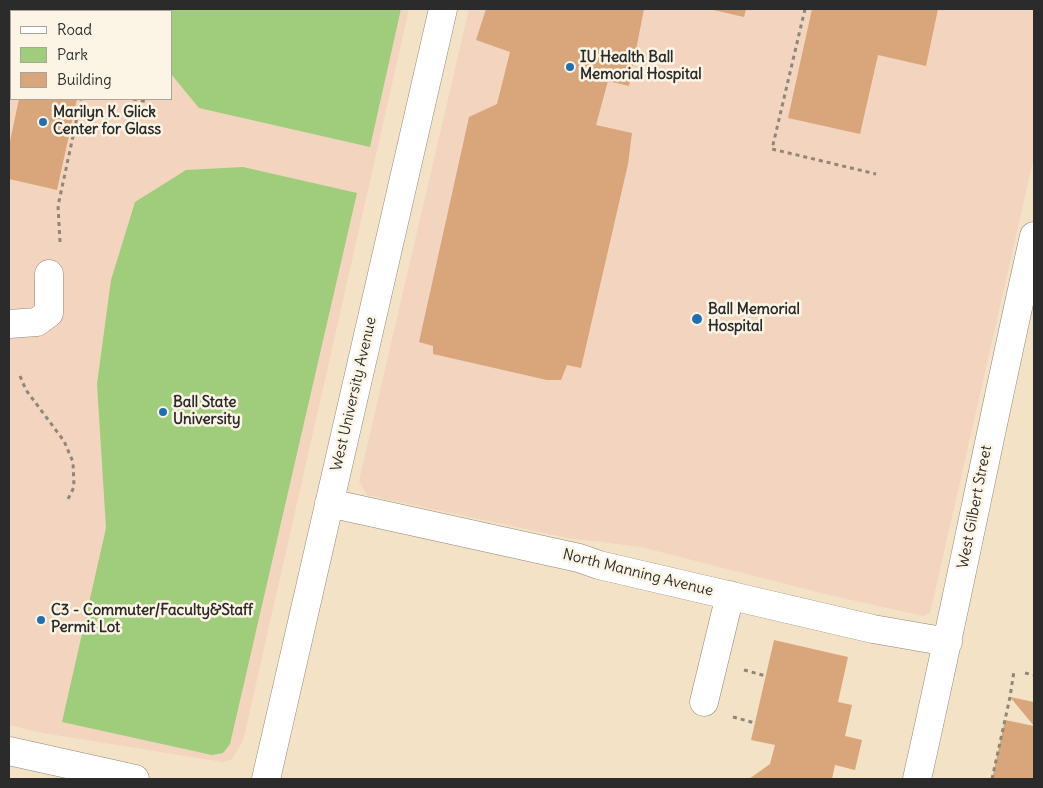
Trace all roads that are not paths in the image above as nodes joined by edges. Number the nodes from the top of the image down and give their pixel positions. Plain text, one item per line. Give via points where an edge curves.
1 (444, 9) edge
2 (1034, 236) edge
3 (49, 274) dead end
4 (1024, 322) edge
5 (9, 324) edge
6 (329, 503) junction
7 (730, 595) junction
8 (948, 642) junction
9 (704, 702) dead end
10 (9, 750) edge
11 (135, 779) edge
12 (266, 779) edge
13 (917, 779) edge

1 - 6 street, West University Avenue
2 - 4 street, West Gilbert Street
3 - 5 street via 49,313 37,322
4 - 8 street, West Gilbert Street
6 - 7 street, North Manning Avenue
6 - 12 street, West University Avenue
7 - 8 street, North Manning Avenue via 873,629
7 - 9 street
8 - 13 street, West Gilbert Street
10 - 11 street

